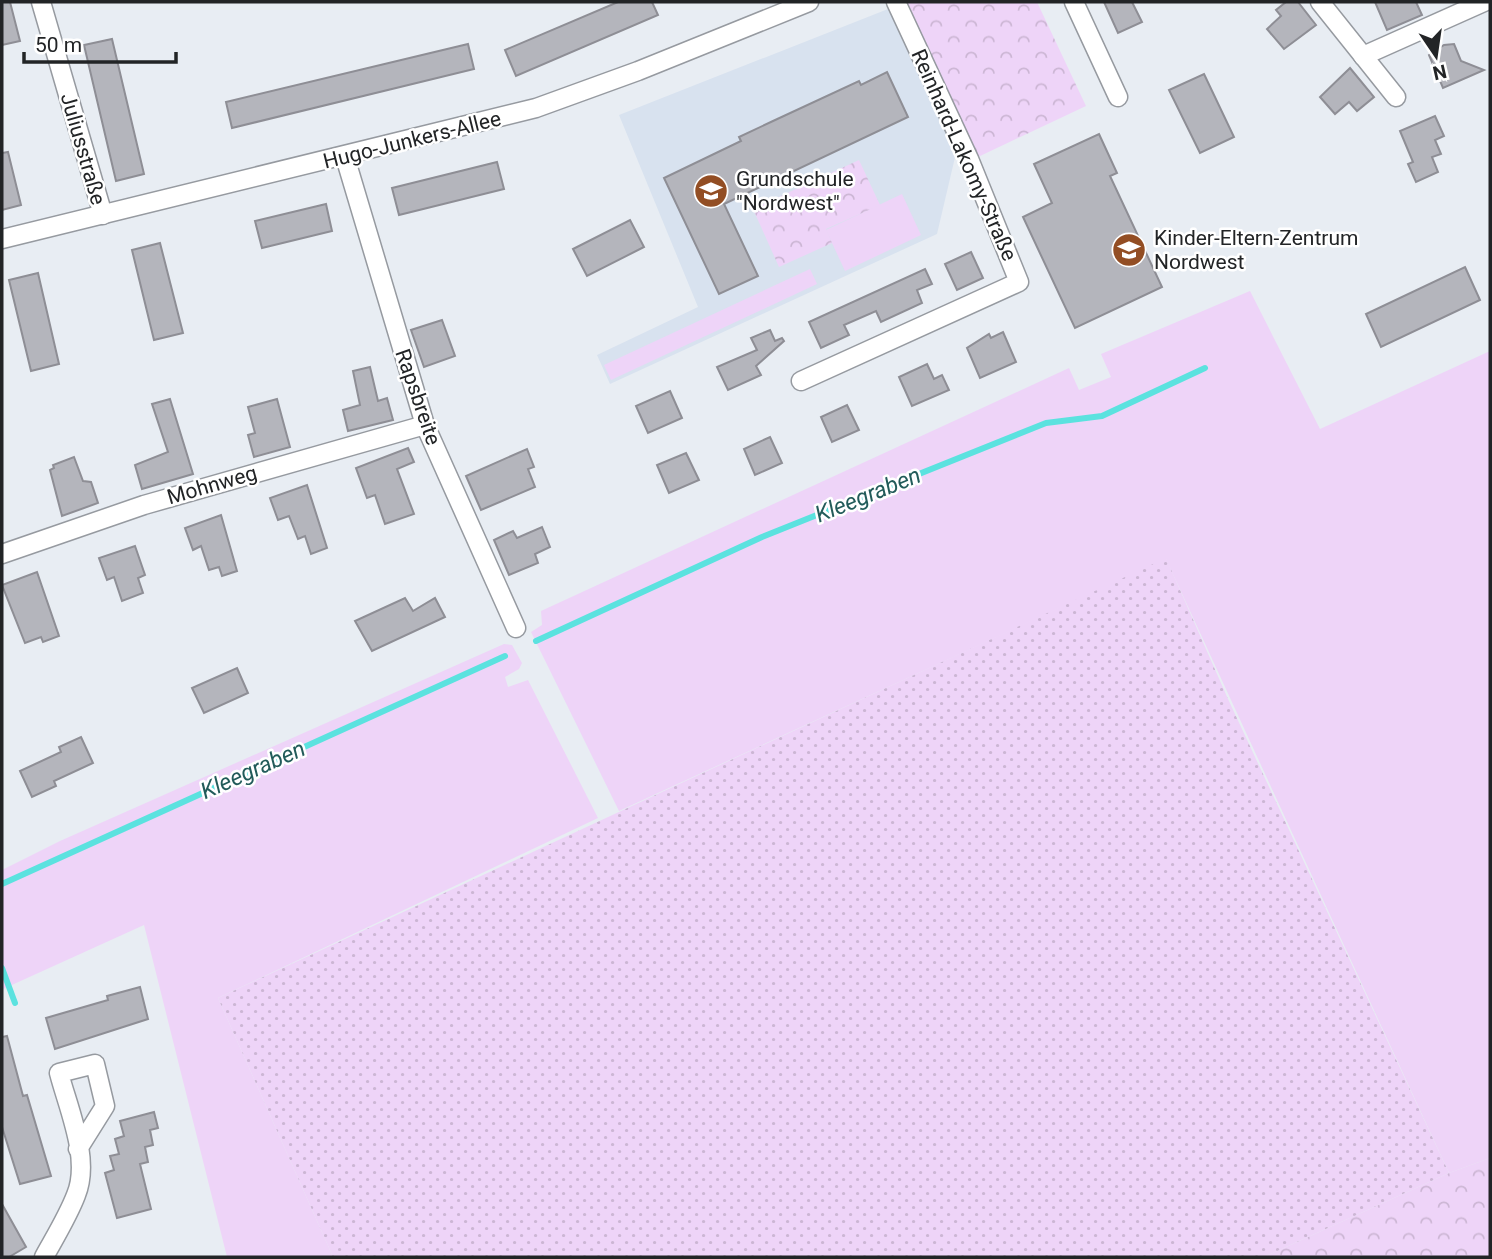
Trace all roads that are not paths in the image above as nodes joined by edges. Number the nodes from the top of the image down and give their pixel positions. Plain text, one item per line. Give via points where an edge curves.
1 (41, 2) edge
2 (809, 2) edge
3 (896, 2) edge
4 (1074, 2) edge
5 (1320, 2) edge
6 (1484, 2) edge
7 (1363, 56) junction
8 (1118, 97) dead end
9 (1396, 97) dead end
10 (345, 157) junction
11 (103, 215) junction
12 (2, 239) edge
13 (801, 381) dead end
14 (425, 425) junction
15 (2, 554) edge
16 (516, 628) dead end
17 (78, 1149) dead end
18 (44, 1257) edge

1 - 11 street, Juliusstraße
2 - 10 street, Hugo-Junkers-Allee via 536,108
3 - 13 street, Reinhard-Lakomy-Straße via 1020,282
4 - 8 street
5 - 7 street
6 - 7 street
7 - 9 street
10 - 11 street, Hugo-Junkers-Allee
10 - 14 street, Rapsbreite
11 - 12 street, Hugo-Junkers-Allee
14 - 15 street, Mohnweg via 144,505
14 - 16 street, Rapsbreite
17 - 18 street via 81,1176 77,1194

